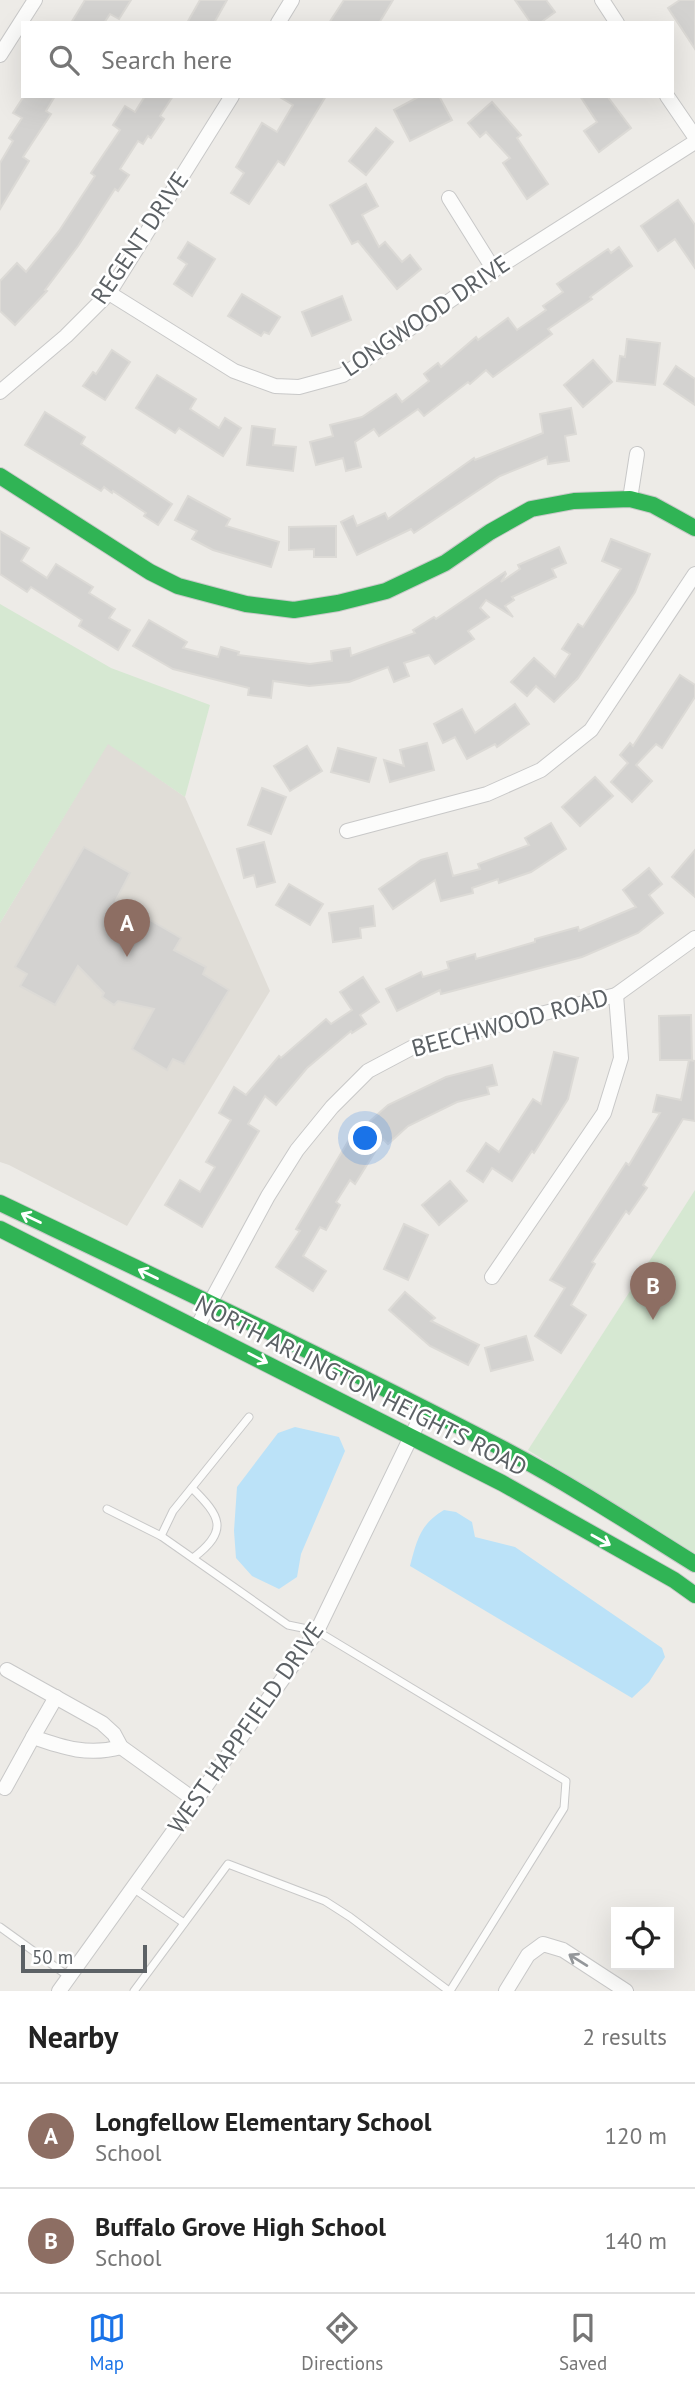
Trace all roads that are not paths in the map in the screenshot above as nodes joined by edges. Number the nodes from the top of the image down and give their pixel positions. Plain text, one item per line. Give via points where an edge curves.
1 (35, 0) edge
2 (292, 0) edge
3 (602, 0) edge
4 (22, 21) edge
5 (279, 21) edge
6 (616, 21) edge
7 (21, 22) edge
8 (0, 55) edge
9 (231, 98) edge
10 (668, 98) edge
11 (695, 140) edge
12 (449, 198) dead end
13 (494, 270) junction
14 (109, 293) junction
15 (0, 392) edge
16 (637, 454) dead end
17 (0, 475) edge
18 (630, 499) junction
19 (695, 528) edge
20 (695, 574) edge
21 (347, 831) dead end
22 (695, 938) edge
23 (616, 995) junction
24 (0, 1203) edge
25 (0, 1229) edge
26 (492, 1277) dead end
27 (210, 1303) junction
28 (197, 1327) junction
29 (424, 1410) junction
30 (249, 1417) dead end
31 (411, 1438) junction
32 (191, 1488) junction
33 (107, 1509) dead end
34 (161, 1536) junction
35 (194, 1558) junction
36 (695, 1564) edge
37 (695, 1595) edge
38 (317, 1631) junction
39 (7, 1670) dead end
40 (56, 1697) junction
41 (33, 1737) junction
42 (121, 1747) junction
43 (5, 1788) dead end
44 (196, 1801) junction
45 (133, 1888) junction
46 (184, 1923) junction
47 (0, 1927) edge
48 (68, 1976) junction
49 (59, 1991) edge
50 (134, 1991) edge
51 (450, 1991) edge
52 (506, 1991) edge
53 (626, 1991) edge

1 - 4 street
2 - 5 street
3 - 6 street
7 - 8 street
9 - 14 street, REGENT DRIVE
10 - 11 street
11 - 13 street, LONGWOOD DRIVE
12 - 13 street
13 - 14 street, LONGWOOD DRIVE via 343,375 299,387 275,386 234,371
14 - 15 street, REGENT DRIVE
16 - 18 street
17 - 18 main road via 178,586 246,604 294,610 386,591 531,509 574,501
18 - 19 main road via 653,505
20 - 21 street via 591,730 541,770 487,794
22 - 23 street, BEECHWOOD ROAD
23 - 26 street via 621,1058 604,1114
23 - 27 street, BEECHWOOD ROAD via 417,1045 368,1071 297,1150
27 -> 24 main road, NORTH ARLINGTON HEIGHTS ROAD
25 - 28 main road, NORTH ARLINGTON HEIGHTS ROAD
27 - 28 street, BEECHWOOD ROAD
27 - 29 main road, NORTH ARLINGTON HEIGHTS ROAD
28 -> 31 main road, NORTH ARLINGTON HEIGHTS ROAD
29 - 31 street, WEST HAPPFIELD DRIVE
29 - 36 main road, NORTH ARLINGTON HEIGHTS ROAD via 565,1484
30 - 32 lane
31 -> 37 main road, NORTH ARLINGTON HEIGHTS ROAD via 502,1483
31 - 38 street, WEST HAPPFIELD DRIVE
32 - 34 lane
32 - 35 lane via 213,1510 216,1524 210,1545
33 - 34 lane
34 - 35 lane
35 - 38 lane via 288,1625
38 - 44 street, WEST HAPPFIELD DRIVE
38 - 51 lane via 566,1781 564,1808
39 - 40 street
40 - 41 street
40 - 42 street via 102,1723
41 - 42 street via 102,1753
41 - 43 street
42 - 44 street
44 - 45 street, WEST HAPPFIELD DRIVE
45 - 46 lane
45 - 48 street, WEST HAPPFIELD DRIVE
46 - 50 lane
46 - 51 lane via 228,1864 325,1901
47 - 48 lane
48 - 49 street, WEST HAPPFIELD DRIVE
53 -> 52 street via 563,1950 543,1944 528,1955

